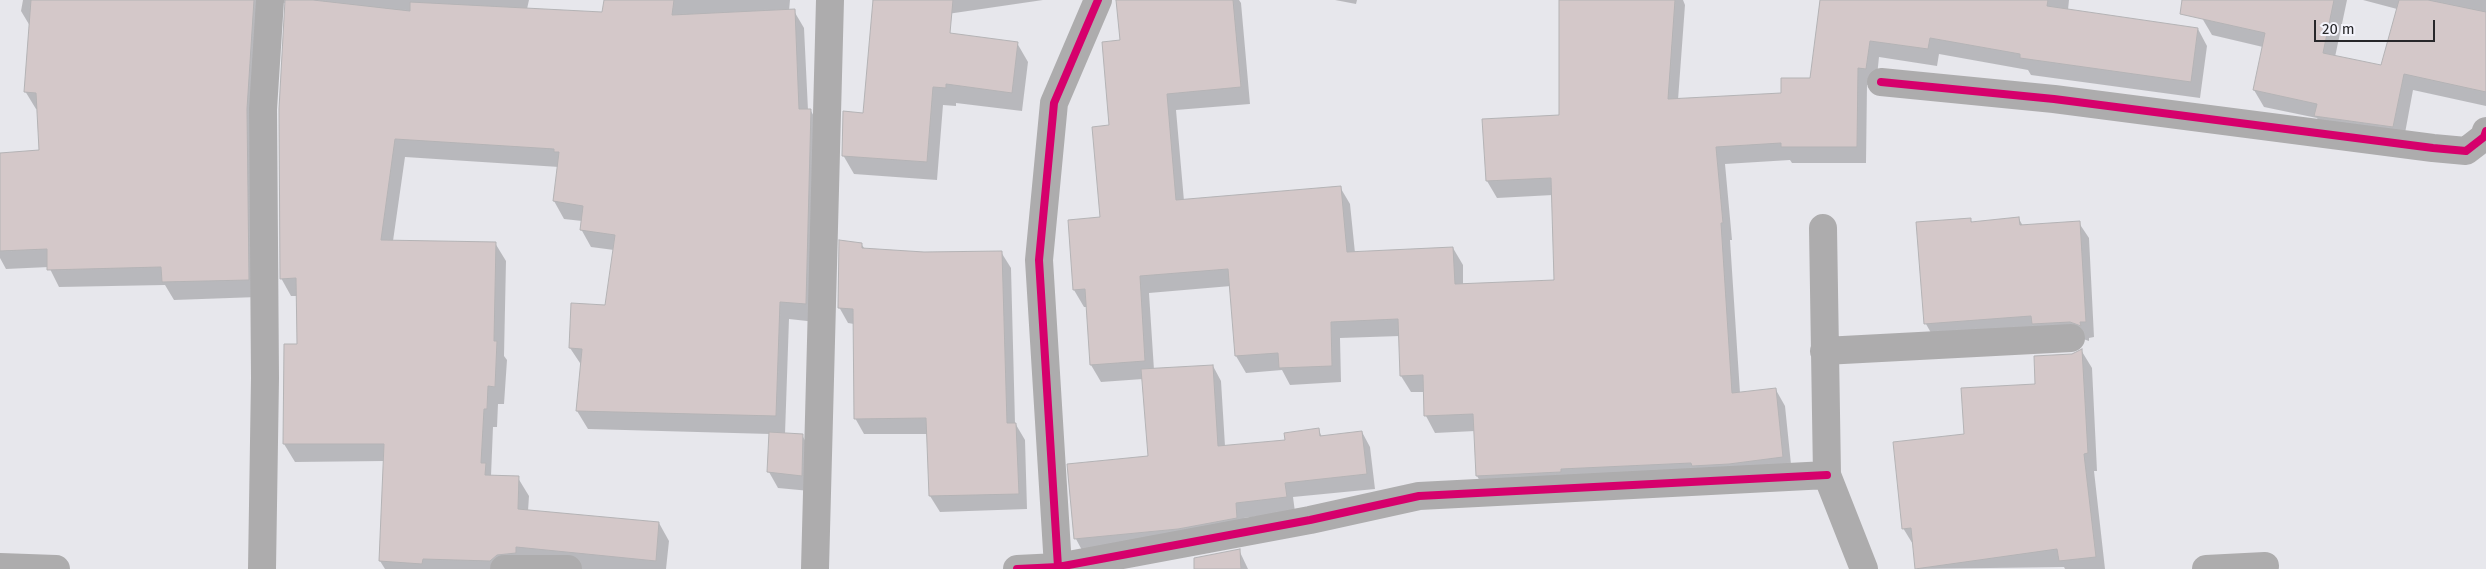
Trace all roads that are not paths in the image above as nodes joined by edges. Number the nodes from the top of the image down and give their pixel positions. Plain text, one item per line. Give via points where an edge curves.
1 (270, 0) edge
2 (830, 0) edge
3 (1098, 0) edge
4 (1881, 82) dead end
5 (2486, 131) edge
6 (1822, 228) dead end
7 (2071, 338) dead end
8 (1824, 351) junction
9 (1827, 475) junction
10 (2265, 566) dead end
11 (0, 567) edge
12 (1058, 567) junction
13 (56, 569) edge
14 (262, 569) edge
15 (504, 569) edge
16 (568, 569) edge
17 (815, 569) edge
18 (1017, 569) edge
19 (1864, 569) edge
20 (2206, 569) edge

1 - 14 street via 263,109 265,378
2 - 17 street
3 - 12 street via 1054,103 1039,260
4 - 5 street via 2054,99 2432,148 2466,150 2484,137
6 - 8 street
7 - 8 street
8 - 9 street
9 - 12 street via 1419,496 1310,520
9 - 19 street
10 - 20 street
11 - 13 street
12 - 18 street
15 - 16 street

